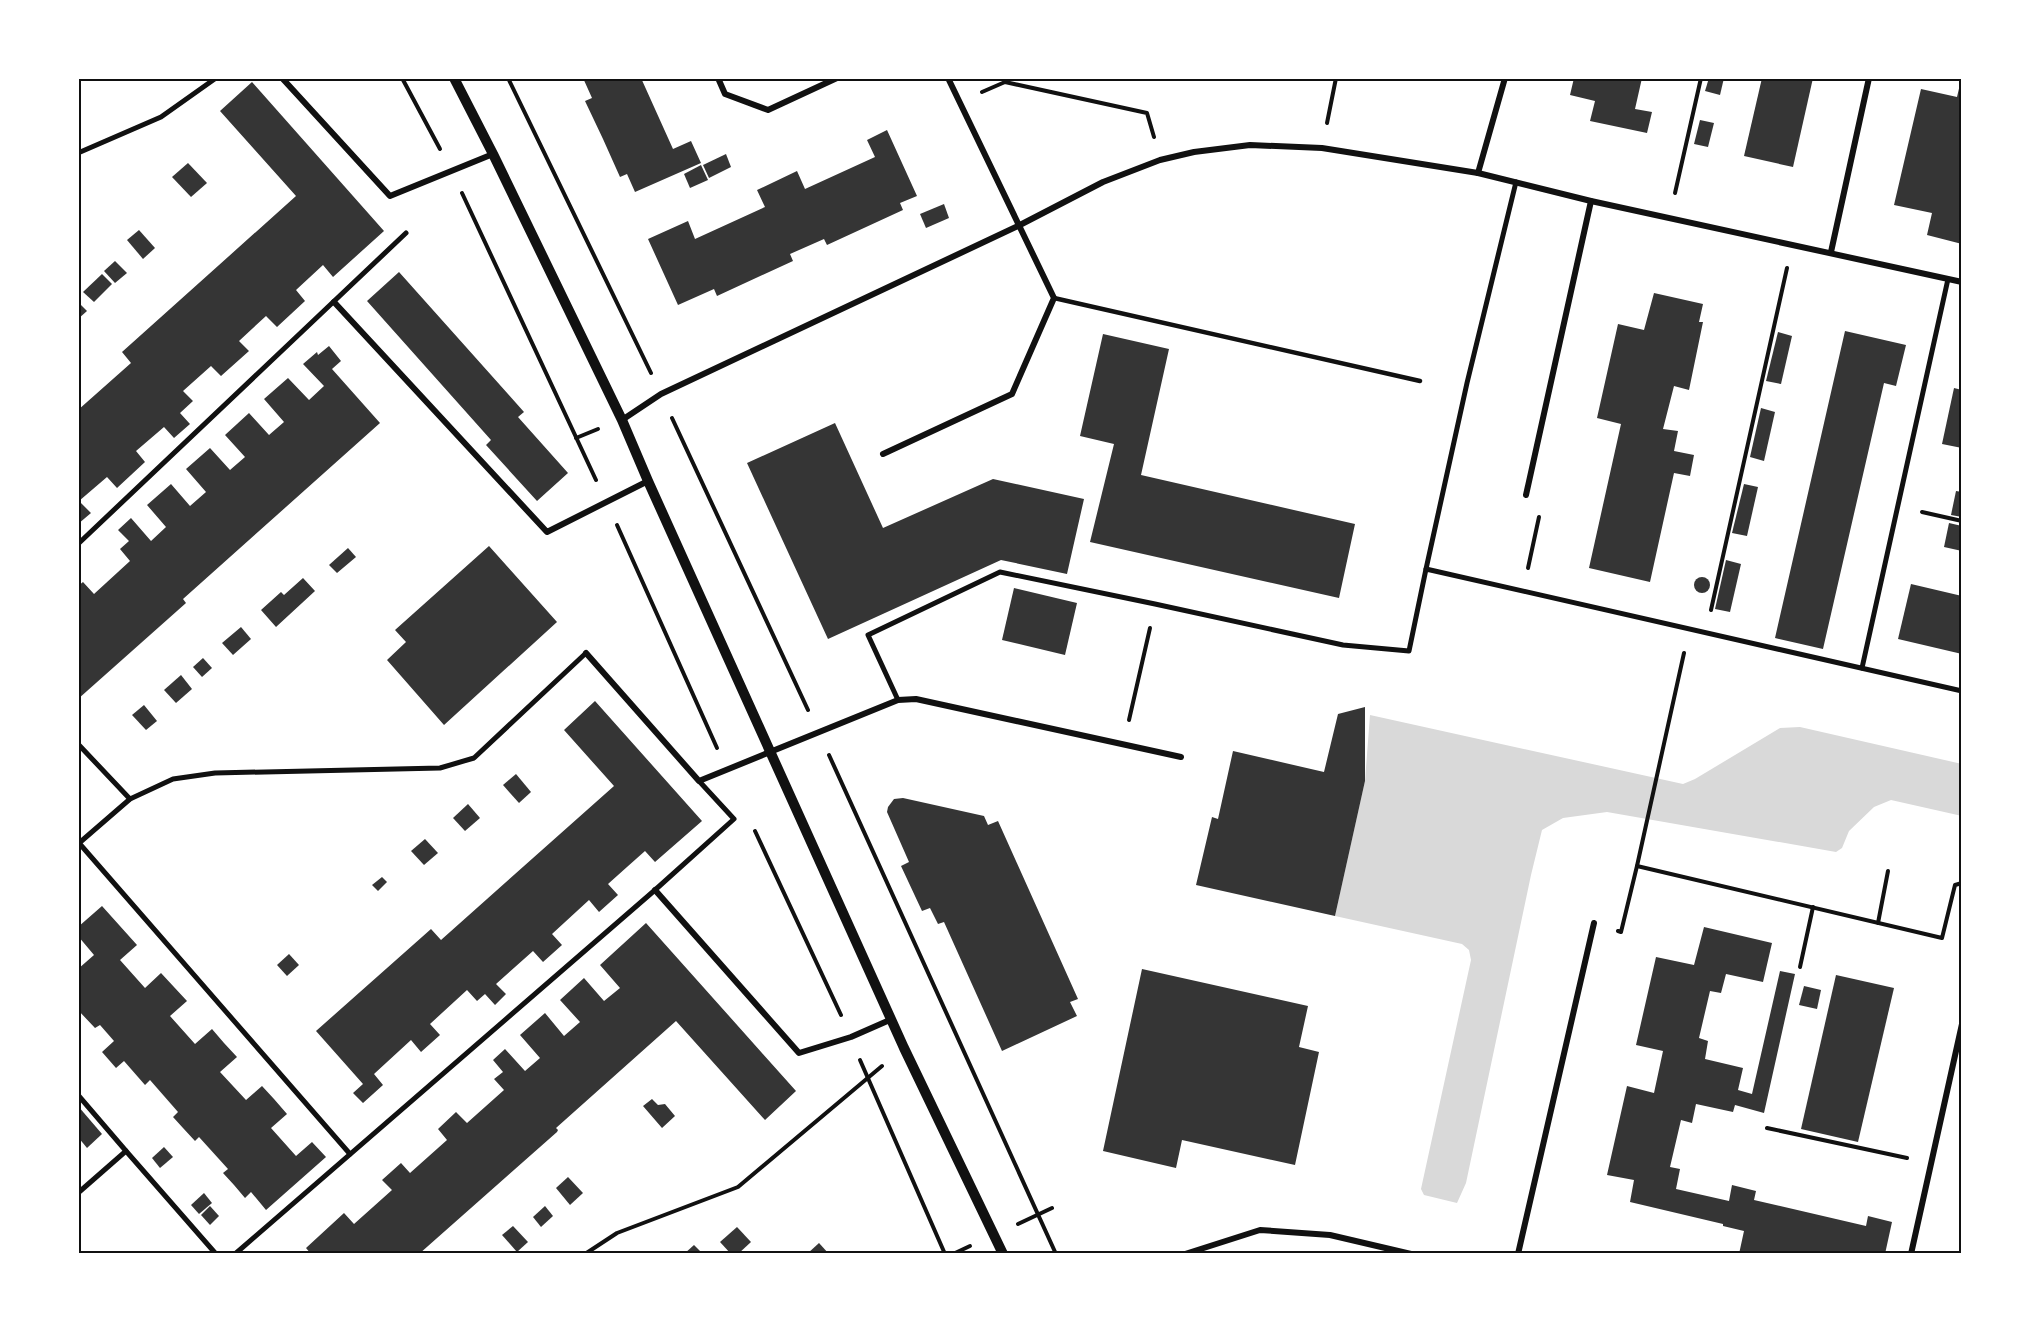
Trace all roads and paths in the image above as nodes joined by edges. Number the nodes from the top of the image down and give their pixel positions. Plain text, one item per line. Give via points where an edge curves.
1 (216, 78) edge
2 (282, 78) edge
3 (402, 78) edge
4 (454, 78) edge
5 (508, 78) edge
6 (718, 78) edge
7 (837, 78) edge
8 (948, 78) edge
9 (1336, 78) edge
10 (1505, 78) edge
11 (1701, 78) edge
12 (1869, 78) edge
13 (959, 102) junction
14 (1322, 147) junction
15 (78, 153) edge
16 (493, 154) junction
17 (1160, 160) junction
18 (452, 171) junction
19 (1479, 173) junction
20 (1516, 182) junction
21 (1590, 201) junction
22 (1669, 218) junction
23 (1018, 226) junction
24 (406, 233) dead end
25 (1792, 244) junction
26 (1831, 252) junction
27 (1948, 279) junction
28 (1962, 282) edge
29 (1054, 298) junction
30 (334, 302) junction
31 (1420, 381) dead end
32 (661, 394) junction
33 (622, 420) junction
34 (883, 454) dead end
35 (648, 481) junction
36 (1527, 495) joint
37 (607, 502) junction
38 (1898, 506) junction
39 (1962, 521) edge
40 (78, 544) edge
41 (1426, 569) junction
42 (1523, 591) junction
43 (1155, 603) junction
44 (1689, 629) junction
45 (1706, 632) junction
46 (586, 653) joint
47 (1862, 668) junction
48 (1962, 691) edge
49 (898, 700) junction
50 (819, 733) junction
51 (78, 744) edge
52 (1123, 745) junction
53 (771, 752) junction
54 (1181, 758) dead end
55 (727, 770) junction
56 (699, 781) junction
57 (130, 799) junction
58 (752, 823) dead end
59 (78, 843) edge
60 (1637, 866) junction
61 (1888, 871) dead end
62 (1962, 883) edge
63 (655, 890) junction
64 (1813, 907) junction
65 (1878, 923) junction
66 (1594, 924) joint
67 (1800, 967) dead end
68 (892, 1018) junction
69 (1962, 1024) edge
70 (851, 1037) junction
71 (904, 1048) junction
72 (867, 1079) junction
73 (78, 1095) edge
74 (1767, 1128) dead end
75 (126, 1151) junction
76 (350, 1154) junction
77 (1931, 1163) junction
78 (78, 1192) edge
79 (216, 1254) edge
80 (235, 1254) edge
81 (585, 1254) edge
82 (945, 1254) edge
83 (1003, 1254) edge
84 (1056, 1254) edge
85 (1185, 1254) edge
86 (1412, 1254) edge
87 (1518, 1254) edge
88 (1911, 1254) edge

1 - 15 street via 161,117
2 - 18 street via 390,196
3 - 18 path
4 - 16 street
5 - 32 path
6 - 7 street via 725,94 768,110
8 - 13 street
9 - 14 path
10 - 19 street
11 - 22 path
12 - 26 street
13 - 17 path via 1005,82 1148,113
13 - 23 street
14 - 17 street via 1250,144
14 - 19 street
16 - 18 street
16 - 33 street
17 - 23 street via 1103,182
18 - 37 path
19 - 20 street
20 - 21 street
20 - 41 street
21 - 22 street
21 - 36 street
22 - 25 street
23 - 29 street
23 - 32 street
24 - 30 street
25 - 26 street
25 - 45 path
26 - 27 street
27 - 28 street
27 - 38 street
29 - 31 lane
29 - 34 street via 1012,394
30 - 37 street via 547,532
30 - 40 street
32 - 33 street
32 - 50 path
33 - 35 street
35 - 37 street
35 - 53 street
36 - 42 path via 1541,510
37 - 55 path
38 - 39 path
38 - 47 street
41 - 42 street
41 - 43 street via 1409,651 1343,645
42 - 44 street
43 - 49 street via 1000,572 868,635
43 - 52 path
44 - 45 street
44 - 60 path
45 - 47 street
46 - 56 street
46 - 57 street via 474,758 440,768 215,773 173,778
47 - 48 street
49 - 50 street
49 - 52 street via 916,699
50 - 53 street
50 - 84 path
51 - 57 street
52 - 54 street
53 - 55 street
53 - 68 street
55 - 56 street
56 - 63 street via 734,819
57 - 59 street
58 - 70 path
59 - 76 street
60 - 64 path
60 - 66 path via 1621,932
61 - 65 path
62 - 65 path via 1955,885 1942,938
63 - 70 street via 798,1053
63 - 76 street
64 - 65 path
64 - 67 path
66 - 87 street
68 - 70 street
68 - 71 street
69 - 77 street
70 - 72 path
71 - 72 path
71 - 83 street
72 - 81 path via 738,1187 617,1233
72 - 82 path
73 - 75 street
74 - 77 path
75 - 78 street
75 - 79 street
76 - 80 street
77 - 88 street
85 - 86 street via 1260,1230 1330,1235

